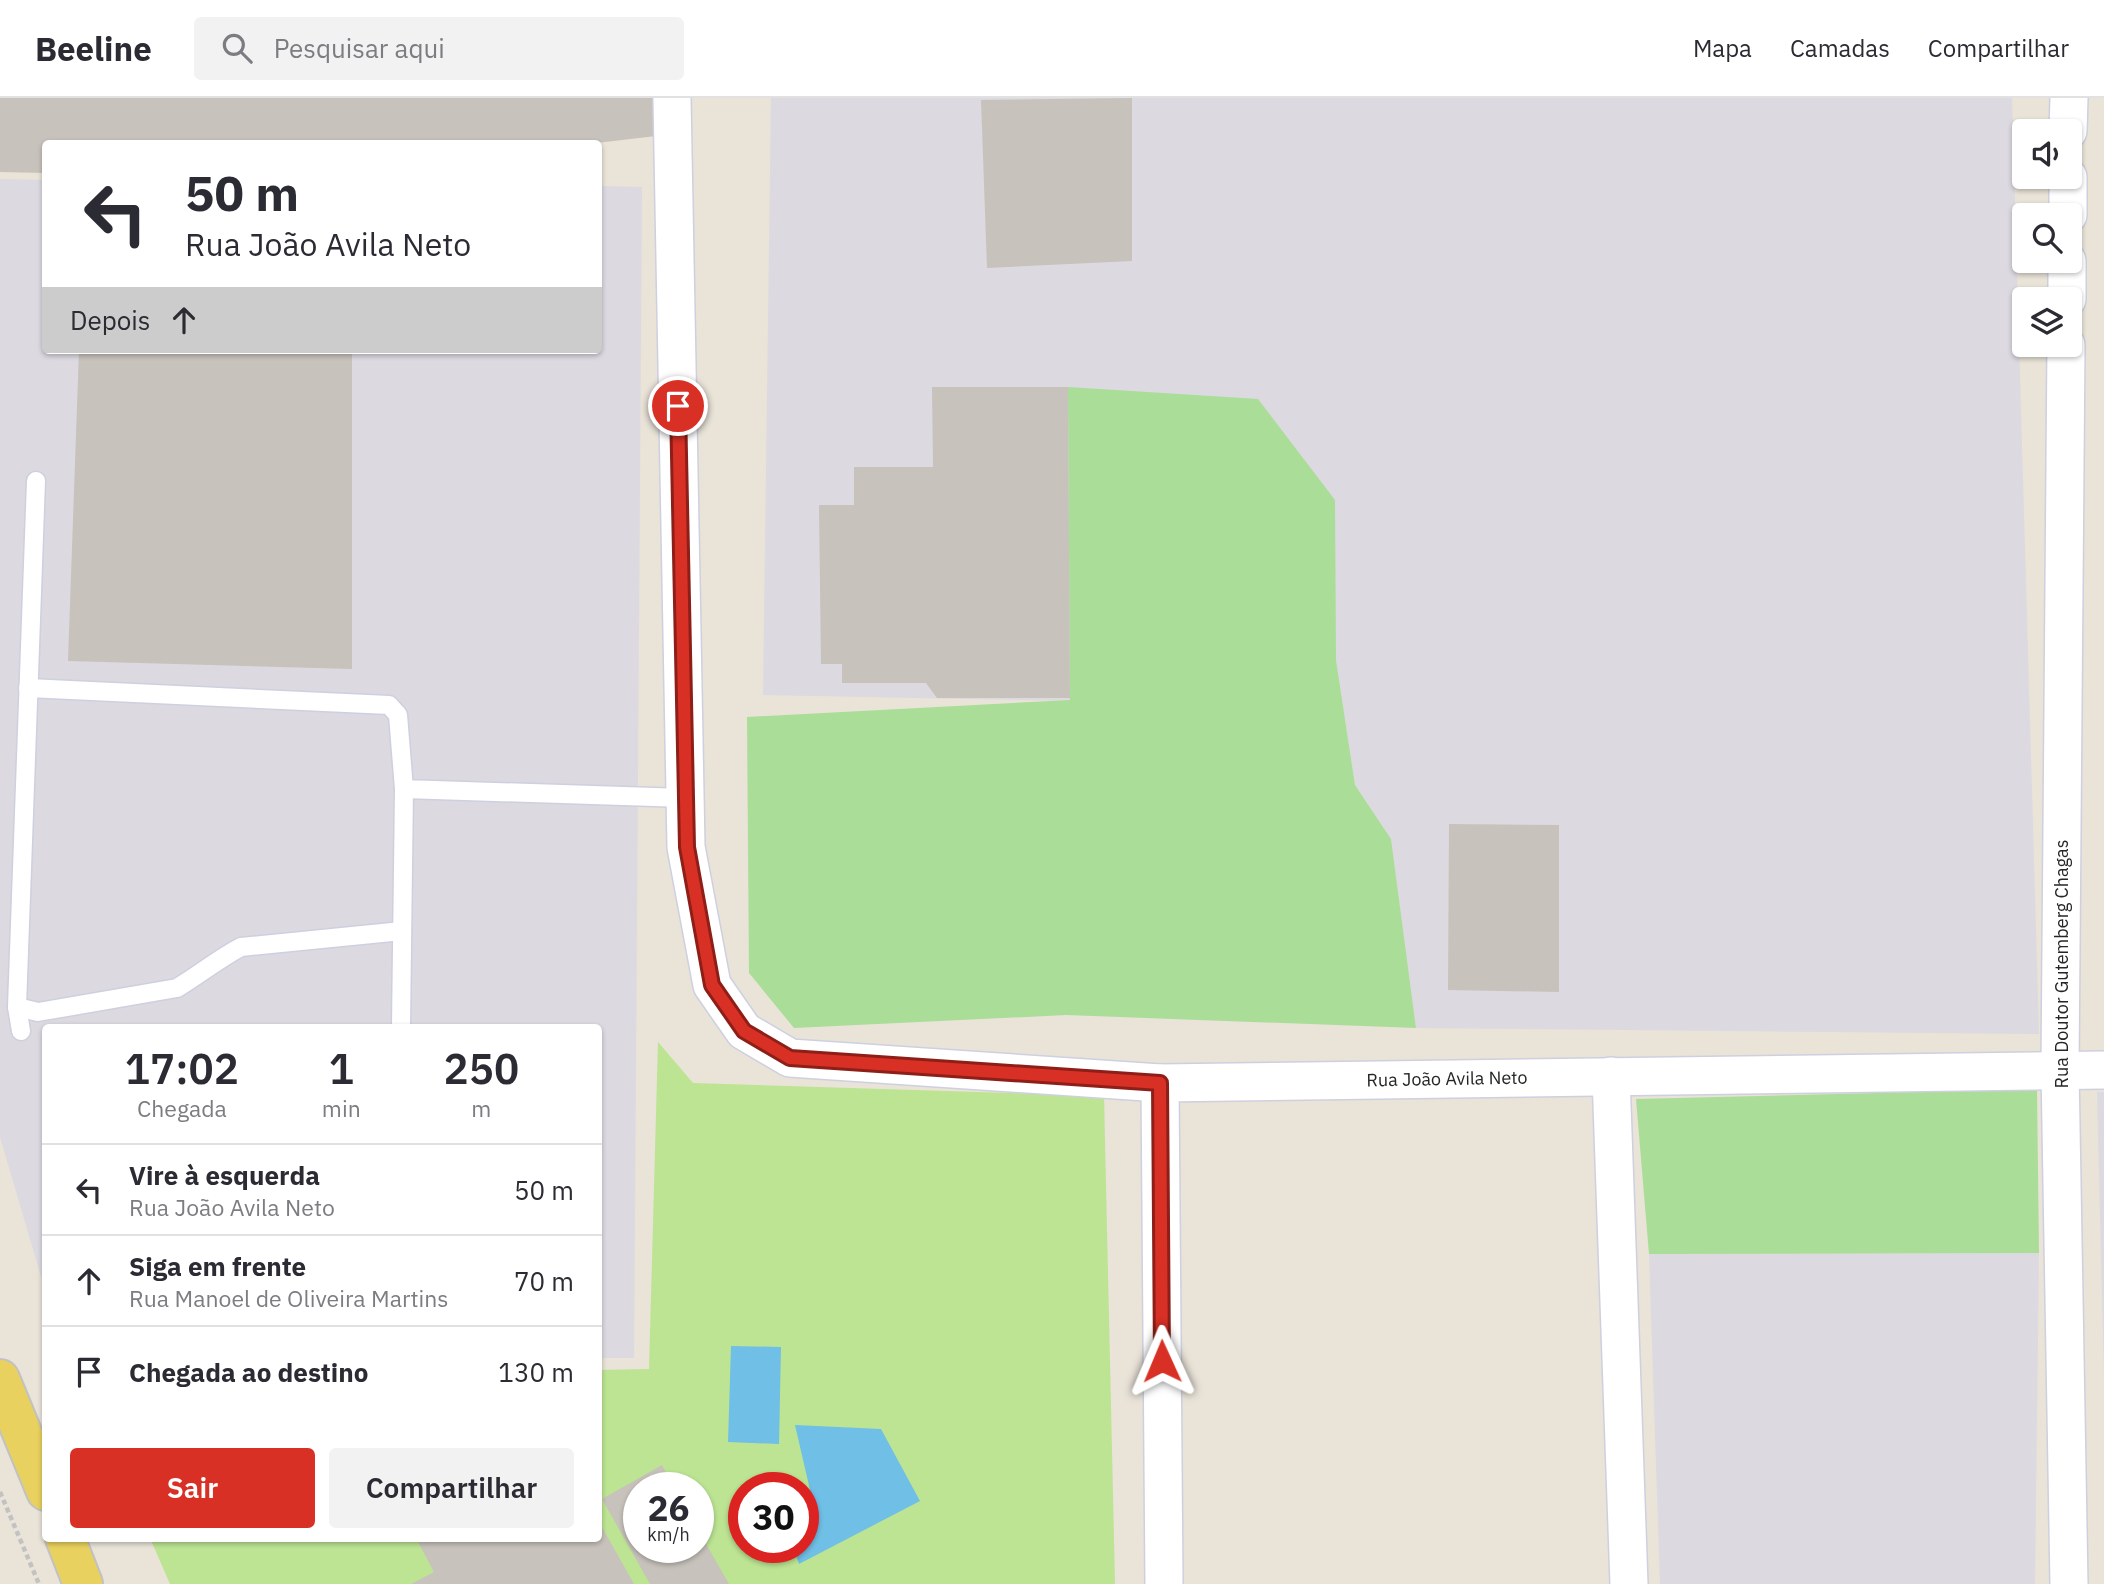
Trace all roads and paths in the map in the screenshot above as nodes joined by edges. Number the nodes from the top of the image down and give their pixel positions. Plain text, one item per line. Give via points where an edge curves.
1 (672, 98) edge
2 (2069, 98) edge
3 (2068, 119) edge
4 (2067, 357) edge
5 (36, 481) dead end
6 (28, 688) junction
7 (404, 789) junction
8 (685, 798) junction
9 (402, 931) junction
10 (17, 1007) junction
11 (38, 1013) junction
12 (401, 1024) edge
13 (2060, 1069) junction
14 (2104, 1070) edge
15 (1611, 1076) junction
16 (1160, 1083) junction
17 (0, 1379) edge
18 (42, 1481) edge
19 (0, 1492) edge
20 (67, 1542) edge
21 (39, 1584) edge
22 (83, 1584) edge
23 (1164, 1584) edge
24 (1629, 1584) edge
25 (2069, 1584) edge

1 - 8 street
2 - 3 street
4 - 13 street, Rua Doutor Gutemberg Chagas
5 - 6 lane
6 - 7 lane via 389,705 398,715
6 - 10 lane
7 - 8 lane
7 - 9 lane
8 - 16 street, Rua João Avila Neto via 687,847 712,985 744,1031 790,1058
9 - 11 lane via 241,947 177,988
9 - 12 lane
10 - 11 lane
10 - 11 lane via 21,1031
13 - 14 street, Rua João Avila Neto
13 - 15 street, Rua João Avila Neto
13 - 25 street, Rua Doutor Gutemberg Chagas
15 - 16 street, Rua João Avila Neto
15 - 24 street
16 - 23 street
17 - 18 main road
19 - 21 path
20 - 22 main road

